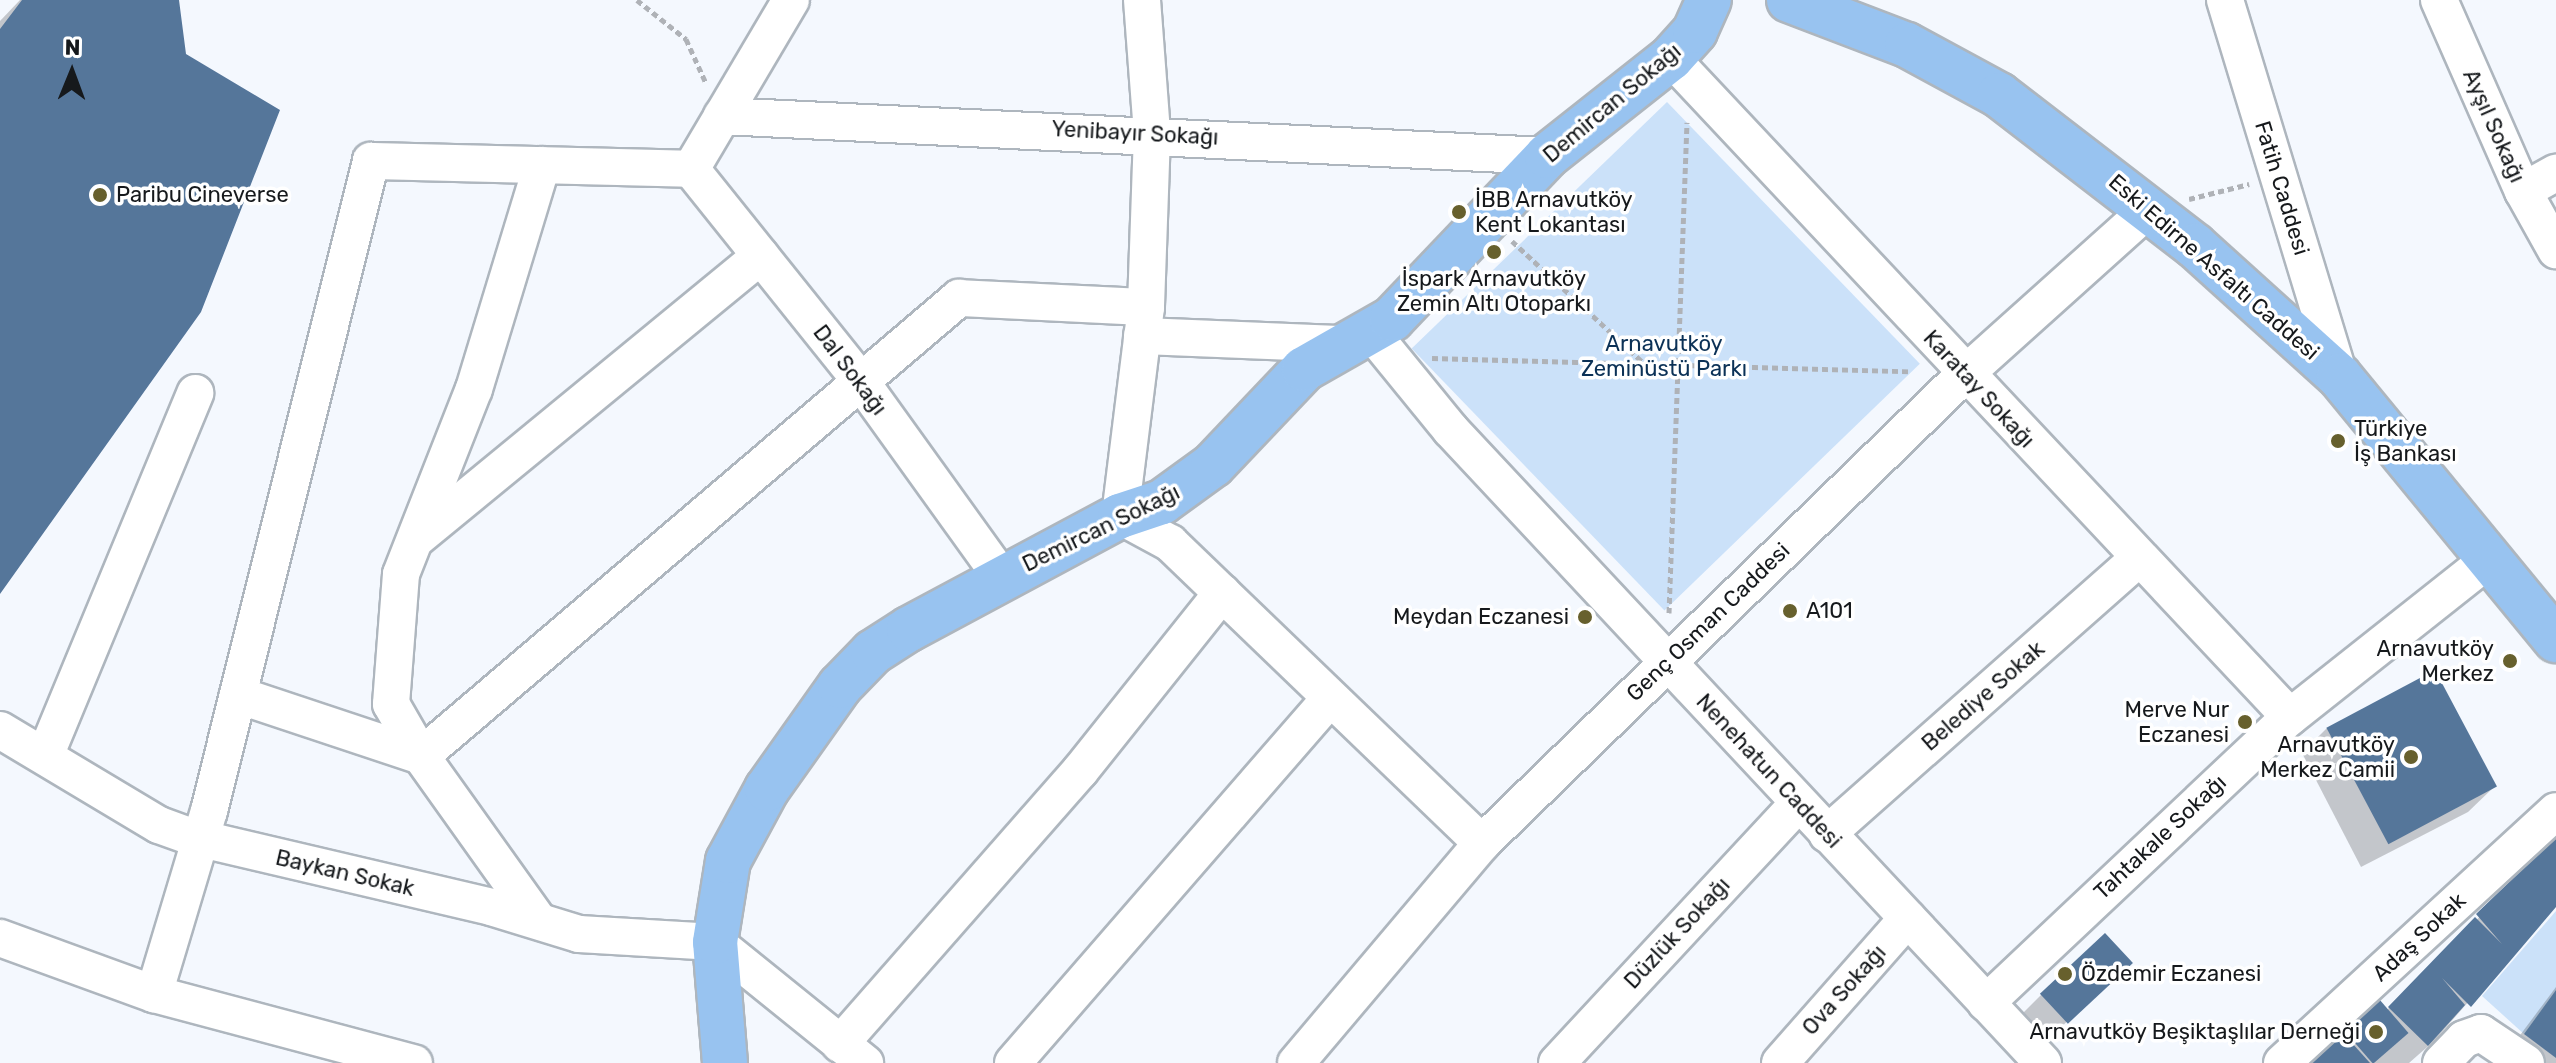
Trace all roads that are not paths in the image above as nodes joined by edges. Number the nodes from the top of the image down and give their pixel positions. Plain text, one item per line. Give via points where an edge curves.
1 (791, 0) edge
2 (1142, 0) edge
3 (1709, 0) edge
4 (1789, 0) edge
5 (2225, 0) edge
6 (2439, 0) edge
7 (1680, 67) junction
8 (722, 116) junction
9 (1152, 134) junction
10 (1547, 156) junction
11 (542, 165) junction
12 (691, 169) junction
13 (2556, 173) edge
14 (2523, 191) junction
15 (2149, 209) junction
16 (2556, 250) edge
17 (761, 256) junction
18 (1144, 322) junction
19 (1369, 345) junction
20 (1964, 375) junction
21 (2339, 376) junction
22 (859, 379) junction
23 (195, 393) dead end
24 (1120, 516) junction
25 (414, 540) junction
26 (2139, 558) junction
27 (2489, 559) junction
28 (1002, 578) junction
29 (1222, 593) junction
30 (2556, 640) edge
31 (1667, 662) junction
32 (238, 695) junction
33 (1328, 701) junction
34 (2290, 717) junction
35 (0, 730) edge
36 (45, 756) junction
37 (421, 756) junction
38 (1798, 804) junction
39 (2556, 811) edge
40 (1827, 834) junction
41 (201, 839) junction
42 (1482, 843) junction
43 (1908, 918) junction
44 (538, 920) junction
45 (0, 938) edge
46 (715, 942) junction
47 (154, 994) junction
48 (1986, 1003) junction
49 (341, 1053) edge
50 (852, 1054) edge
51 (2022, 1056) edge
52 (414, 1063) edge
53 (725, 1063) edge
54 (1013, 1063) edge
55 (1296, 1063) edge
56 (1557, 1063) edge
57 (1780, 1063) edge
58 (2282, 1063) edge
59 (2441, 1063) edge
60 (2526, 1063) edge

1 - 8 street
2 - 9 street
3 - 7 main road, Demircan Sokağı
4 - 15 main road, Eski Edirne Asfaltı Caddesi via 1860,24 1975,81 2014,104
5 - 21 street, Fatih Caddesi
6 - 14 street, Ayşıl Sokağı
7 - 10 main road, Demircan Sokağı
7 - 20 street, Karatay Sokağı
8 - 9 street, Yenibayır Sokağı
8 - 12 street
9 - 10 street, Yenibayır Sokağı
9 - 18 street
10 - 19 main road, Demircan Sokağı
11 - 12 street
11 - 25 street via 474,389
11 - 32 street via 371,161
12 - 17 street, Dal Sokağı
13 - 14 street
14 - 16 street, Ayşıl Sokağı
15 - 20 street, Genç Osman Caddesi
15 - 21 main road, Eski Edirne Asfaltı Caddesi
17 - 22 street, Dal Sokağı
17 - 25 street
18 - 19 street
18 - 22 street via 959,298
18 - 24 street
19 - 24 main road, Demircan Sokağı via 1304,369 1187,486 1162,502
19 - 31 street, Nenehatun Caddesi
20 - 26 street, Karatay Sokağı
20 - 31 street, Genç Osman Caddesi
21 - 27 main road, Eski Edirne Asfaltı Caddesi
22 - 28 street, Dal Sokağı
22 - 37 street
23 - 36 street
24 - 28 main road, Demircan Sokağı
24 - 29 street via 1170,543
25 - 37 street via 401,574 391,704
26 - 34 street, Karatay Sokağı
26 - 40 street, Belediye Sokak
27 - 30 main road, Eski Edirne Asfaltı Caddesi
27 - 34 street, Tahtakale Sokağı
28 - 46 main road, Demircan Sokağı via 873,652 840,686 767,789 728,861
29 - 33 street
29 - 50 street
31 - 38 street, Nenehatun Caddesi
31 - 42 street, Genç Osman Caddesi
32 - 37 street
32 - 41 street
33 - 42 street
33 - 54 street
34 - 48 street, Tahtakale Sokağı
35 - 36 street, Baykan Sokak
36 - 41 street, Baykan Sokak via 159,825
37 - 44 street
38 - 40 street, Nenehatun Caddesi
38 - 56 street, Düzlük Sokağı
39 - 58 street, Adaş Sokak
40 - 43 street, Nenehatun Caddesi
41 - 44 street, Baykan Sokak
41 - 47 street
42 - 55 street, Genç Osman Caddesi
43 - 48 street, Nenehatun Caddesi
43 - 57 street, Ova Sokağı
44 - 46 street, Baykan Sokak via 579,934
45 - 47 street
46 - 50 street
46 - 53 main road, Demircan Sokağı
47 - 49 street
48 - 51 street, Nenehatun Caddesi
49 - 52 street
59 - 60 street via 2464,1039 2490,1034

